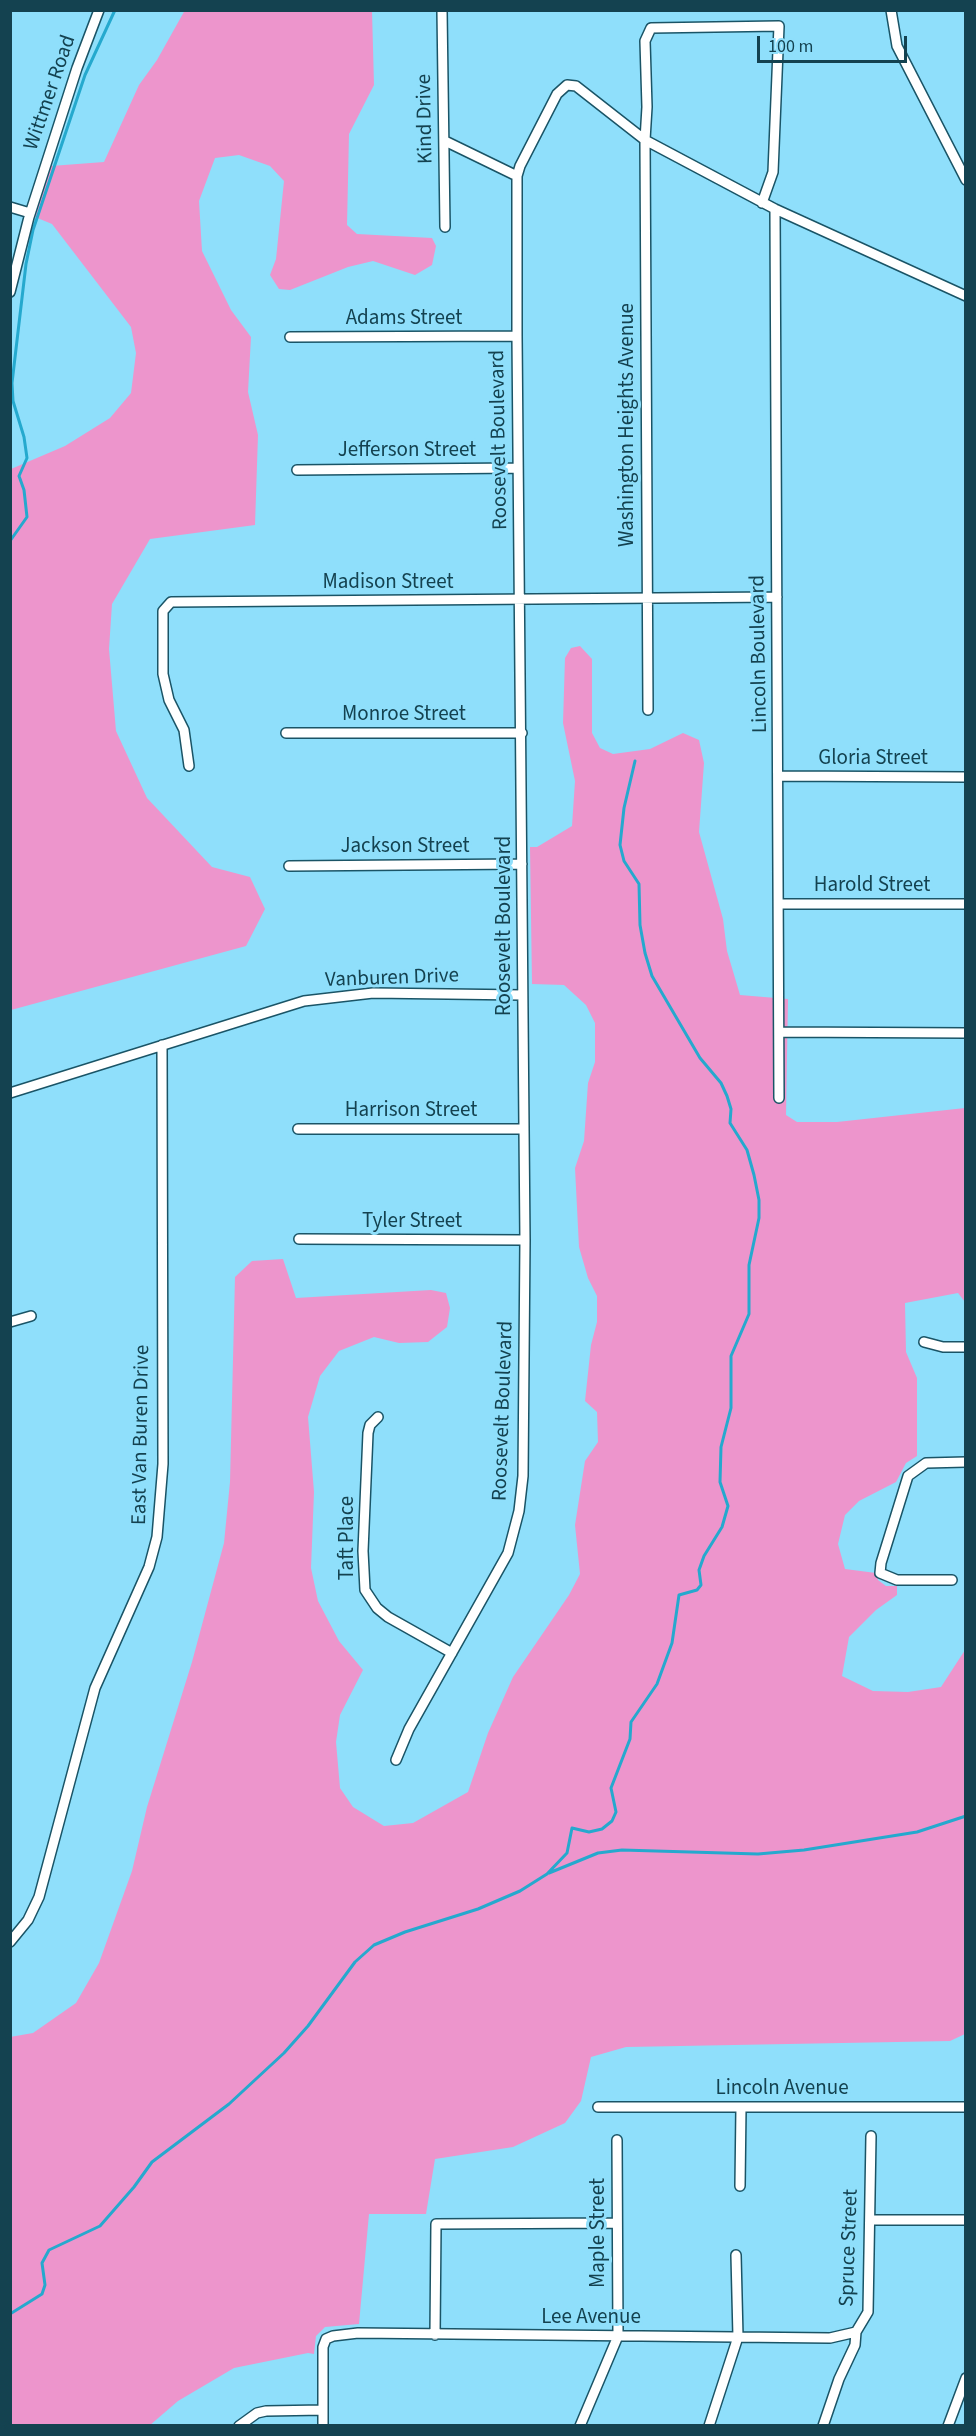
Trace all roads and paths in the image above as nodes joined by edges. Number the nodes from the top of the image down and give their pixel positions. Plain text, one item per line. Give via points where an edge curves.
1 (99, 10) edge
2 (442, 10) edge
3 (891, 10) edge
4 (645, 140) junction
5 (445, 141) junction
6 (517, 176) junction
7 (966, 180) edge
8 (762, 203) junction
9 (10, 207) edge
10 (775, 209) junction
11 (30, 213) junction
12 (445, 227) dead end
13 (10, 292) edge
14 (966, 296) edge
15 (517, 336) junction
16 (290, 337) dead end
17 (518, 468) junction
18 (297, 470) dead end
19 (777, 597) junction
20 (646, 599) junction
21 (521, 601) junction
22 (648, 710) dead end
23 (522, 733) junction
24 (286, 734) dead end
25 (189, 766) dead end
26 (779, 776) junction
27 (966, 777) edge
28 (522, 864) junction
29 (289, 866) dead end
30 (779, 904) junction
31 (966, 904) edge
32 (522, 995) junction
33 (780, 1032) junction
34 (966, 1033) edge
35 (162, 1045) junction
36 (10, 1093) edge
37 (779, 1098) dead end
38 (298, 1129) dead end
39 (524, 1129) junction
40 (299, 1239) dead end
41 (525, 1240) junction
42 (32, 1316) dead end
43 (10, 1322) edge
44 (924, 1342) dead end
45 (966, 1347) edge
46 (378, 1417) dead end
47 (966, 1462) edge
48 (952, 1580) dead end
49 (452, 1653) junction
50 (396, 1760) dead end
51 (10, 1941) edge
52 (598, 2107) dead end
53 (741, 2107) junction
54 (966, 2107) edge
55 (871, 2136) dead end
56 (617, 2140) dead end
57 (740, 2186) dead end
58 (870, 2220) junction
59 (966, 2220) edge
60 (617, 2223) junction
61 (736, 2255) dead end
62 (856, 2332) junction
63 (435, 2336) junction
64 (618, 2336) junction
65 (738, 2337) junction
66 (966, 2378) edge
67 (323, 2410) junction
68 (239, 2426) edge
69 (323, 2426) edge
70 (580, 2426) edge
71 (709, 2426) edge
72 (823, 2426) edge
73 (948, 2426) edge

1 - 11 street, Wittmer Road
2 - 5 street, Kind Drive
3 - 7 street via 897,46
4 - 6 street, Roosevelt Boulevard via 576,86 567,85 557,94
4 - 8 street
4 - 8 street, Washington Heights Avenue via 645,41 651,28 779,26 773,172
4 - 20 street, Washington Heights Avenue
5 - 6 street
5 - 12 street, Kind Drive
6 - 15 street, Roosevelt Boulevard
8 - 10 street
9 - 11 street
10 - 14 street
10 - 19 street, Lincoln Boulevard
11 - 13 street, Wittmer Road
15 - 16 street, Adams Street
15 - 17 street, Roosevelt Boulevard
17 - 18 street, Jefferson Street
17 - 21 street, Roosevelt Boulevard
19 - 20 street, Madison Street
19 - 26 street, Lincoln Boulevard
20 - 21 street, Madison Street
20 - 22 street, Washington Heights Avenue
21 - 23 street, Roosevelt Boulevard
21 - 25 street, Madison Street via 171,602 163,611 163,674 169,700 184,730
23 - 24 street, Monroe Street
23 - 28 street, Roosevelt Boulevard
26 - 27 street, Gloria Street
26 - 30 street, Lincoln Boulevard
28 - 29 street, Jackson Street
28 - 32 street, Roosevelt Boulevard
30 - 31 street, Harold Street
30 - 33 street, Lincoln Boulevard
32 - 35 street, Vanburen Drive via 335,996 287,1006
32 - 39 street, Roosevelt Boulevard
33 - 34 street
33 - 37 street, Lincoln Boulevard
35 - 36 street, Vanburen Drive
35 - 51 street, East Van Buren Drive via 160,1522 149,1567 95,1688 39,1897 28,1920
38 - 39 street, Harrison Street
39 - 41 street, Roosevelt Boulevard
40 - 41 street, Tyler Street
41 - 49 street, Roosevelt Boulevard via 523,1476 519,1511 508,1553
42 - 43 street
44 - 45 street
46 - 49 street, Taft Place via 369,1425 368,1433 365,1590 388,1617
47 - 48 street via 926,1463 908,1476 880,1573 897,1580
49 - 50 street, Roosevelt Boulevard
52 - 53 street, Lincoln Avenue
53 - 54 street, Lincoln Avenue
53 - 57 street
55 - 58 street, Spruce Street
56 - 60 street, Maple Street
58 - 59 street
58 - 62 street, Spruce Street via 870,2299 868,2312
60 - 63 street via 436,2224
60 - 64 street, Maple Street
61 - 65 street
62 - 65 street, Lee Avenue via 830,2338
62 - 72 street, Spruce Street via 855,2346
63 - 64 street, Lee Avenue
63 - 67 street, Lee Avenue via 358,2334 326,2340 322,2356
64 - 65 street, Lee Avenue
64 - 70 street, Maple Street
65 - 71 street
66 - 73 street
67 - 68 street via 266,2411
67 - 69 street

